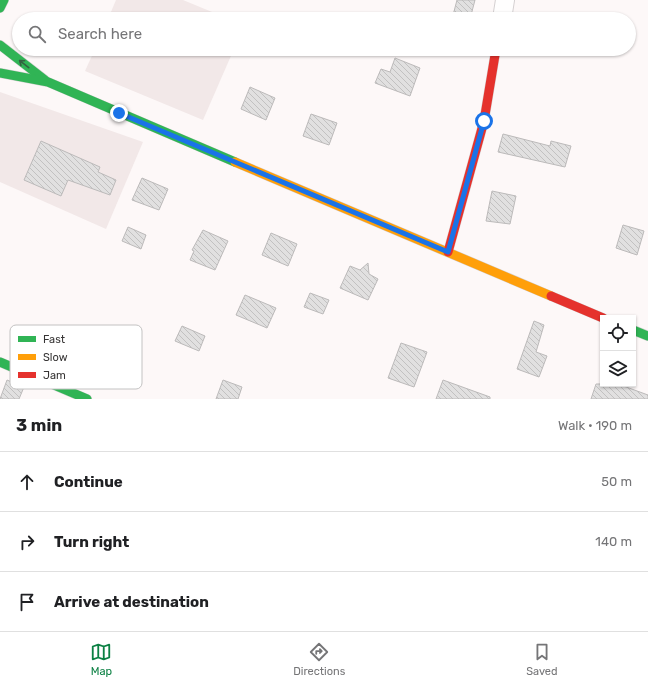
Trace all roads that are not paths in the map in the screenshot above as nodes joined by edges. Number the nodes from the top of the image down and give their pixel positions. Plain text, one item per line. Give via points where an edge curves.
1 (4, 0) edge
2 (505, 0) edge
3 (0, 8) edge
4 (503, 12) edge
5 (0, 45) edge
6 (12, 54) edge
7 (14, 56) edge
8 (495, 56) edge
9 (0, 73) edge
10 (48, 82) junction
11 (448, 252) junction
12 (600, 317) edge
13 (636, 331) edge
14 (648, 336) edge
15 (0, 362) edge
16 (10, 366) edge
17 (64, 389) edge
18 (88, 399) edge

1 - 3 street
2 - 4 street
6 -> 5 street
10 -> 7 street
8 - 11 street via 484,121
9 - 10 street
10 - 11 street
11 - 12 street
13 - 14 street
15 - 16 street
17 - 18 street

